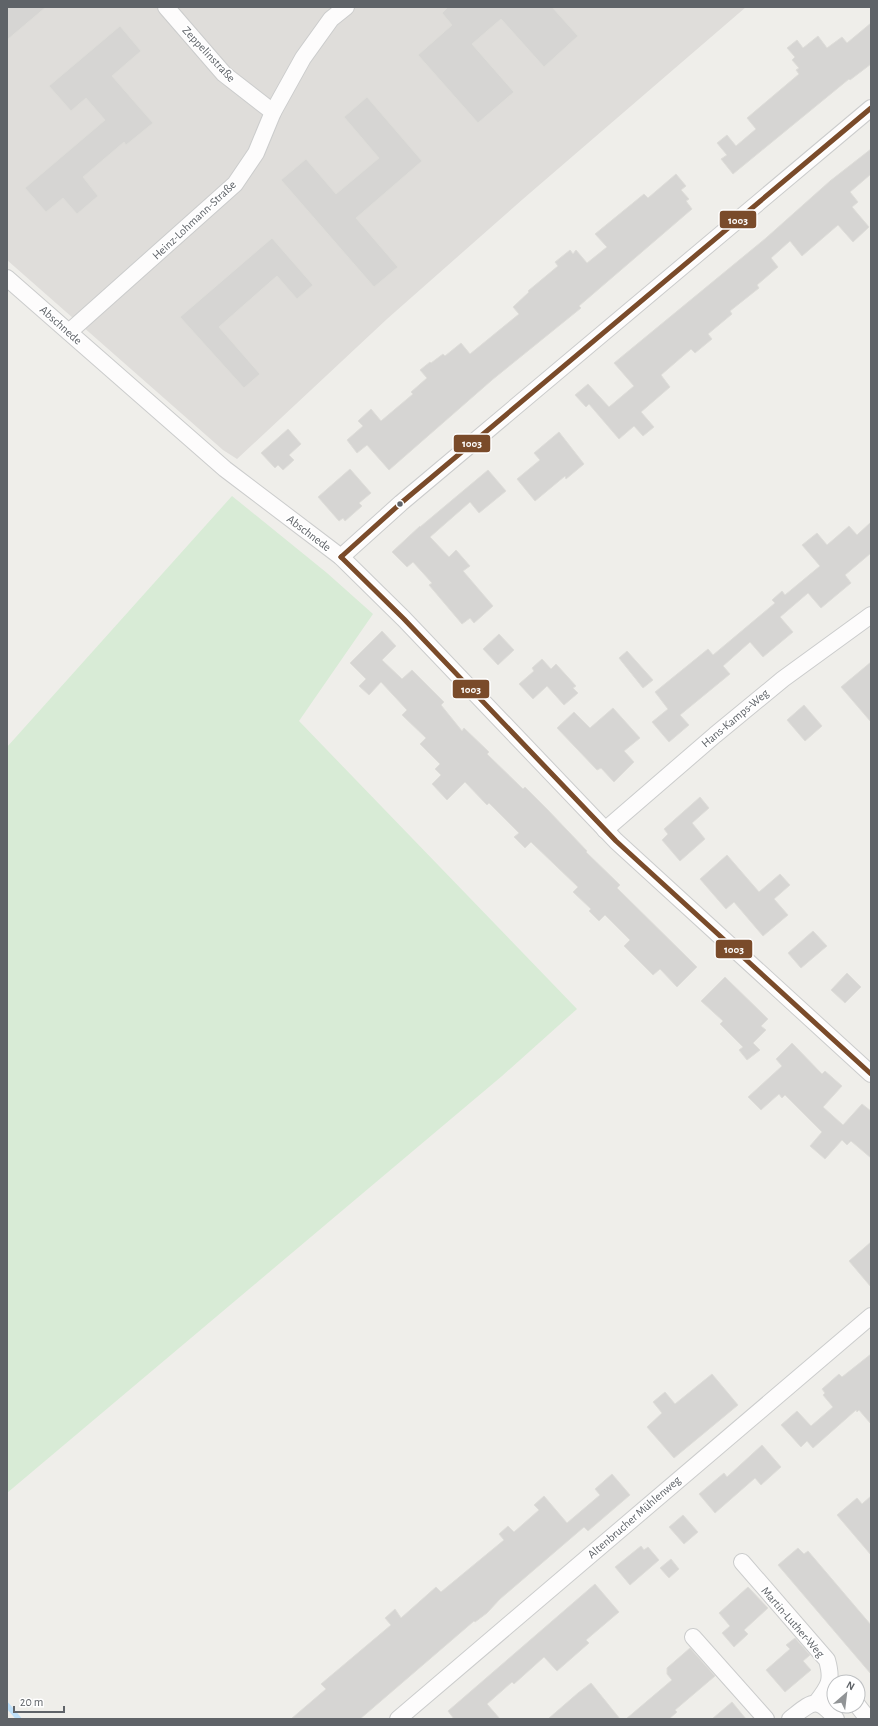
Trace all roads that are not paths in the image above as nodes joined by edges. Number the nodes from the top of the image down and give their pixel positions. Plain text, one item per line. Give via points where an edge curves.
1 (166, 7) edge
2 (346, 7) edge
3 (871, 108) edge
4 (273, 112) junction
5 (7, 278) edge
6 (69, 332) junction
7 (341, 557) junction
8 (871, 615) edge
9 (605, 830) junction
10 (871, 1074) edge
11 (871, 1316) edge
12 (742, 1562) dead end
13 (693, 1637) dead end
14 (831, 1674) edge
15 (826, 1693) edge
16 (816, 1703) junction
17 (398, 1719) edge
18 (766, 1719) edge
19 (790, 1719) edge
20 (836, 1719) edge

1 - 4 street, Zeppelinstraße via 224,74
2 - 4 street, Heinz-Lohmann-Straße via 331,19 303,58
3 - 7 street via 401,503
4 - 6 street, Heinz-Lohmann-Straße via 256,153 235,184
5 - 6 street, Abschnede
6 - 7 street, Abschnede via 226,469
7 - 9 street, Abschnede via 404,619
8 - 9 street, Hans-Kamps-Weg via 783,679
9 - 10 street, Abschnede
11 - 17 street, Altenbrucher Mühlenweg
12 - 14 street, Martin-Luther-Weg via 826,1660
13 - 18 street
15 - 16 street, Martin-Luther-Weg
16 - 19 street, Martin-Luther-Weg via 810,1704
16 - 20 street via 826,1708

